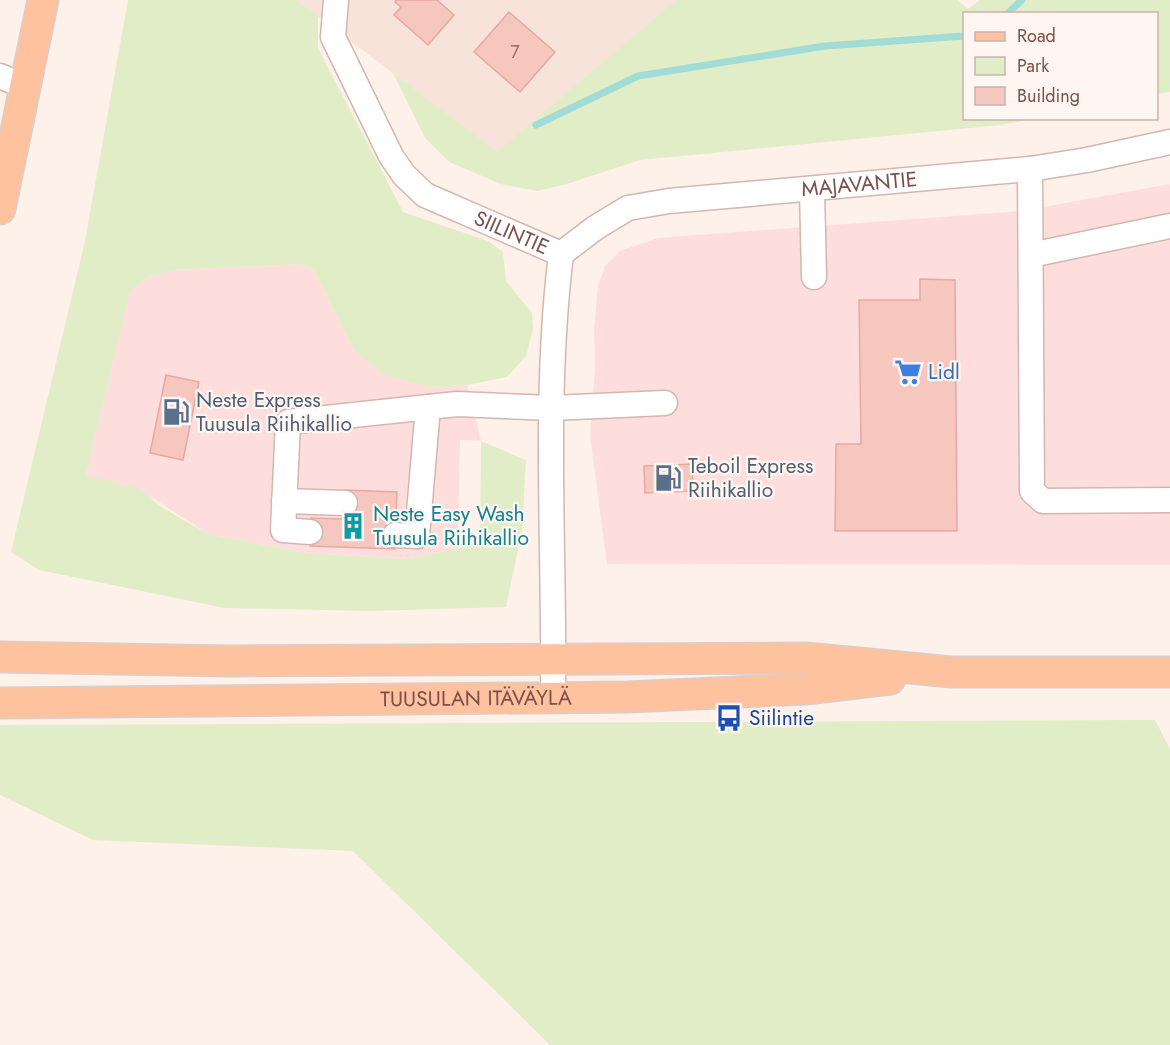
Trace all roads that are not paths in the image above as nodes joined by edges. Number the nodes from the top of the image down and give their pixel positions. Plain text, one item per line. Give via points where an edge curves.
1 (43, 0) edge
2 (336, 0) edge
3 (13, 82) edge
4 (10, 115) edge
5 (1170, 142) edge
6 (1030, 169) junction
7 (812, 189) junction
8 (0, 209) edge
9 (1170, 226) edge
10 (561, 254) junction
11 (1031, 255) junction
12 (814, 277) dead end
13 (665, 403) dead end
14 (428, 407) junction
15 (552, 408) junction
16 (1170, 500) edge
17 (284, 501) junction
18 (345, 503) dead end
19 (310, 532) dead end
20 (406, 536) dead end
21 (0, 657) edge
22 (553, 660) junction
23 (951, 672) junction
24 (1170, 672) edge
25 (553, 698) junction
26 (0, 704) edge

1 - 3 main road
2 - 10 street, SIILINTIE via 333,37 404,175 424,195
3 - 4 main road
4 - 8 main road
5 - 6 street, MAJAVANTIE
6 - 7 street, MAJAVANTIE
6 - 11 street
7 - 10 street, MAJAVANTIE via 628,208
7 - 12 street
9 - 11 street
10 - 15 street, SIILINTIE
11 - 16 street via 1032,491 1043,501
13 - 15 street
14 - 15 street via 457,404
14 - 17 street via 288,422
14 - 20 street via 408,505
15 - 22 street, SIILINTIE
17 - 18 street
17 - 19 street via 283,530
21 - 22 main road, TUUSULAN ITÄVÄYLÄ
22 - 23 main road, TUUSULAN ITÄVÄYLÄ via 806,658
22 - 25 street, SIILINTIE
23 - 24 main road, TUUSULAN ITÄVÄYLÄ
23 - 25 main road, TUUSULAN ITÄVÄYLÄ via 806,688
25 - 26 main road, TUUSULAN ITÄVÄYLÄ

